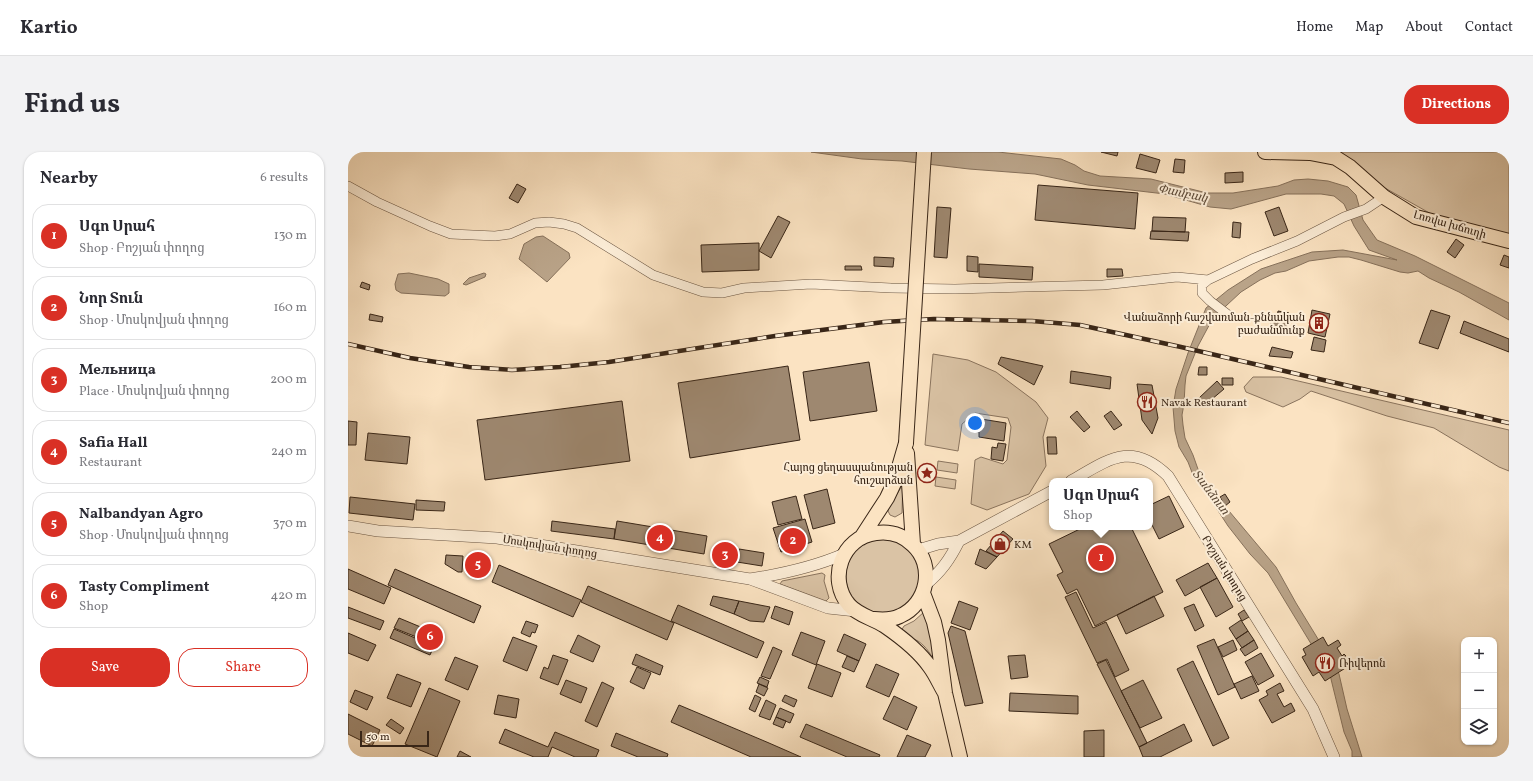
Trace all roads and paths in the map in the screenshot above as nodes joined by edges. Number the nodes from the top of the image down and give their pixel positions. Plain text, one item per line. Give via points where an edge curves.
1 (924, 152) edge
2 (1265, 152) edge
3 (348, 186) edge
4 (1384, 197) junction
5 (1509, 241) edge
6 (1208, 280) junction
7 (1231, 317) dead end
8 (906, 442) junction
9 (1076, 478) edge
10 (1049, 493) edge
11 (348, 526) edge
12 (861, 538) junction
13 (959, 541) junction
14 (915, 547) junction
15 (844, 554) junction
16 (750, 579) junction
17 (924, 589) junction
18 (856, 612) junction
19 (874, 619) junction
20 (945, 693) junction
21 (960, 757) edge
22 (1334, 757) edge

1 - 8 highway, bridge
2 - 4 highway, Լոռվա խճուղի via 1310,153 1336,158
3 - 6 street via 384,205 451,234 495,236 510,234 535,223 564,224 577,228 652,275 703,292 722,293 744,288 811,284 955,289 1103,285 1177,277
4 - 5 highway, Լոռվա խճուղի via 1416,216
4 - 6 street via 1366,209
6 - 7 street via 1202,285 1202,293
8 - 12 highway via 895,481
8 - 14 highway
9 - 22 street, Բոշյան փողոց via 1108,461 1128,455 1150,461 1168,476 1313,708
10 - 13 street
11 - 16 street, Մոսկովյան փողոց via 378,531 497,538
12 - 14 highway via 883,532 904,538
12 - 15 highway
13 - 14 street
13 - 17 street via 938,575
14 - 17 highway via 925,566
15 - 16 street, Մոսկովյան փողոց via 799,569
15 - 18 highway via 838,581 844,598
16 - 18 street, Մոսկովյան փողոց via 828,608
17 - 19 highway via 914,606 901,616 885,620
17 - 20 highway via 937,635
18 - 19 highway
19 - 20 highway via 917,652 930,667
20 - 21 highway

